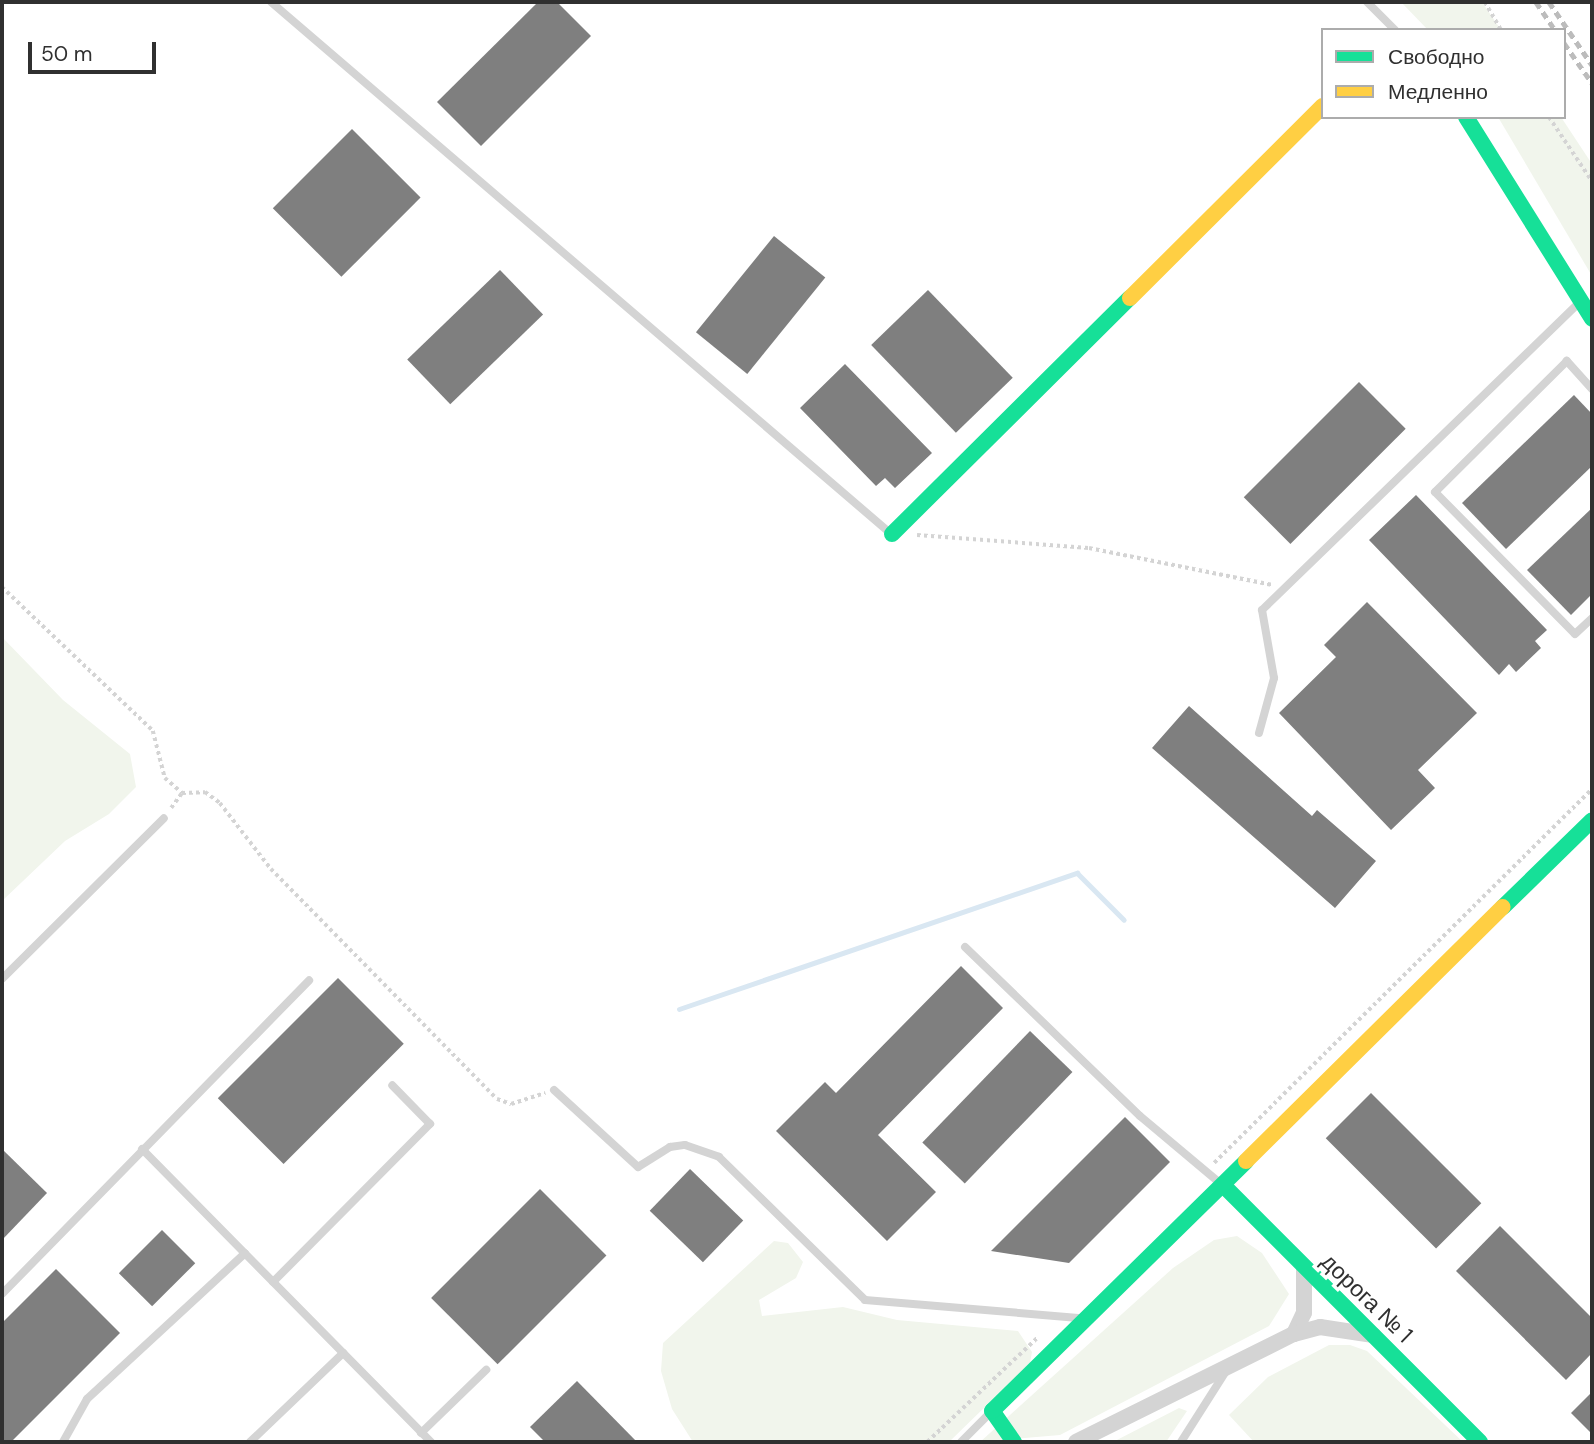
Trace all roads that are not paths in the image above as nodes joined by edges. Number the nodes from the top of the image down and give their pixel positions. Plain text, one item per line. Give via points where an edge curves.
1 (271, 2) edge
2 (1367, 2) edge
3 (1393, 28) edge
4 (1321, 108) edge
5 (1467, 119) edge
6 (1580, 302) junction
7 (1592, 319) edge
8 (1592, 389) edge
9 (892, 534) joint
10 (1592, 618) edge
11 (1259, 733) dead end
12 (164, 818) road end
13 (1592, 820) edge
14 (965, 947) dead end
15 (2, 979) edge
16 (309, 980) dead end
17 (392, 1085) dead end
18 (554, 1090) road end
19 (142, 1149) junction
20 (1224, 1186) junction
21 (245, 1253) junction
22 (1304, 1269) junction
23 (273, 1282) junction
24 (2, 1294) edge
25 (1084, 1319) junction
26 (1294, 1334) junction
27 (1373, 1335) junction
28 (343, 1353) junction
29 (1227, 1368) junction
30 (486, 1370) dead end
31 (992, 1411) junction
32 (421, 1433) junction
33 (63, 1442) edge
34 (250, 1442) edge
35 (431, 1442) edge
36 (961, 1442) edge
37 (1014, 1442) edge
38 (1076, 1442) edge
39 (1181, 1442) edge
40 (1480, 1442) edge

1 - 9 lane
2 - 3 lane
4 - 9 street
5 - 6 street
6 - 7 street
6 - 11 lane via 1262,610 1274,678
8 - 10 lane via 1567,361 1435,492 1575,634
12 - 15 lane
13 - 20 street
14 - 20 lane via 1140,1116
16 - 19 lane
17 - 23 lane via 430,1124
18 - 25 lane via 638,1167 678,1146 703,1149 719,1157 865,1300
19 - 21 lane
19 - 24 lane
20 - 22 street, дорога № 1
20 - 25 street
21 - 23 lane
21 - 33 lane via 87,1399
22 - 26 street via 1304,1314
22 - 27 street, дорога № 1
23 - 28 lane
25 - 31 street
26 - 27 street via 1320,1327
26 - 29 street
27 - 40 street, дорога № 1
28 - 32 lane
28 - 34 lane
29 - 38 street
29 - 39 lane
30 - 32 lane
31 - 36 lane
31 - 37 street
32 - 35 lane

